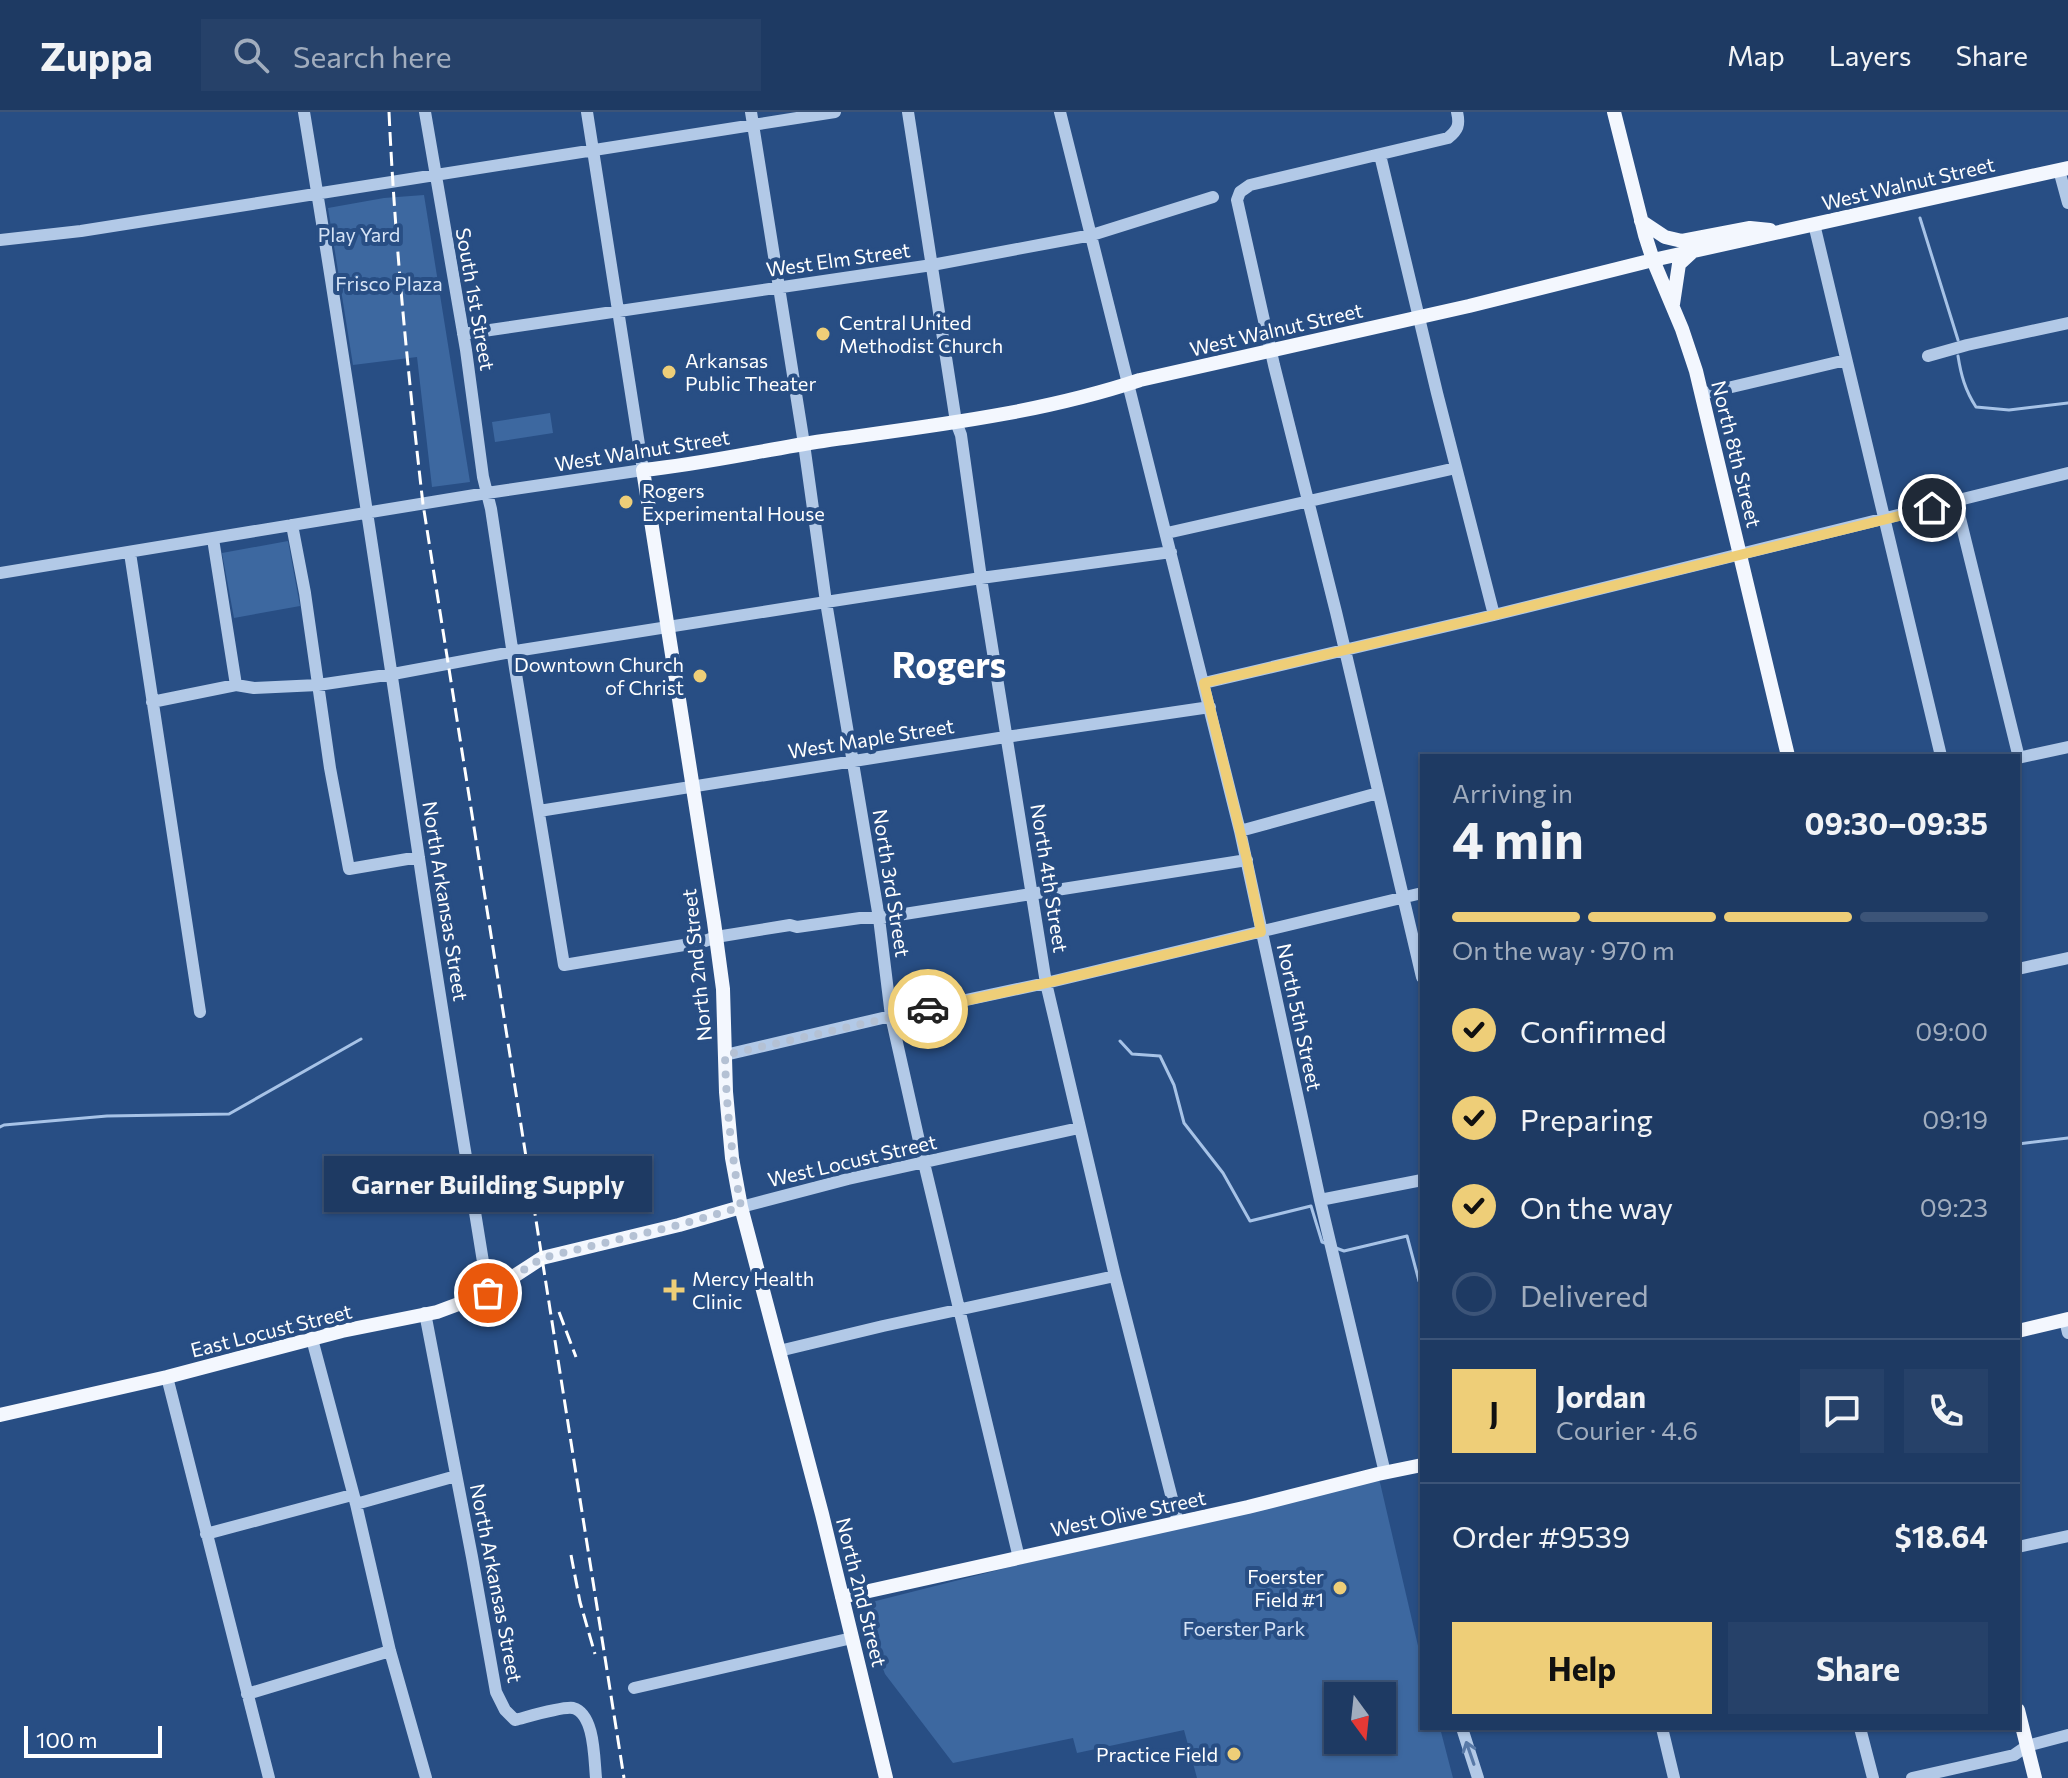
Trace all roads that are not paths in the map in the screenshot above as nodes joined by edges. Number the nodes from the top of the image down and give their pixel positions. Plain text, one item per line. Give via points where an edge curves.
1 (304, 112) edge
2 (425, 112) edge
3 (587, 112) edge
4 (835, 112) edge
5 (908, 112) edge
6 (1060, 112) edge
7 (1457, 112) edge
8 (1614, 112) edge
9 (752, 118) edge
10 (594, 150) junction
11 (1380, 155) junction
12 (2064, 169) edge
13 (436, 175) junction
14 (318, 193) junction
15 (1213, 197) dead end
16 (2068, 203) edge
17 (1641, 221) junction
18 (1814, 224) junction
19 (1783, 231) junction
20 (1092, 235) junction
21 (0, 240) edge
22 (1693, 251) junction
23 (1653, 260) junction
24 (932, 265) junction
25 (780, 287) junction
26 (1673, 308) junction
27 (618, 311) junction
28 (1418, 317) junction
29 (2068, 323) edge
30 (463, 334) junction
31 (1272, 350) junction
32 (1928, 356) dead end
33 (1846, 360) junction
34 (1128, 384) junction
35 (1702, 394) junction
36 (956, 422) junction
37 (804, 444) junction
38 (1456, 468) junction
39 (643, 470) junction
40 (2068, 473) edge
41 (487, 493) junction
42 (1308, 501) junction
43 (1956, 502) junction
44 (367, 514) junction
45 (1885, 520) junction
46 (292, 525) junction
47 (1167, 533) junction
48 (213, 539) junction
49 (1171, 552) junction
50 (130, 553) junction
51 (1741, 554) junction
52 (0, 573) edge
53 (981, 578) junction
54 (826, 602) junction
55 (1494, 615) junction
56 (669, 629) junction
57 (1344, 650) junction
58 (514, 652) junction
59 (393, 674) junction
60 (1204, 683) junction
61 (236, 685) junction
62 (318, 685) junction
63 (152, 702) junction
64 (1210, 707) junction
65 (1007, 737) junction
66 (2068, 747) edge
67 (1788, 754) edge
68 (1941, 754) edge
69 (2018, 754) edge
70 (2020, 758) edge
71 (852, 762) junction
72 (693, 788) junction
73 (1378, 793) junction
74 (539, 811) junction
75 (1240, 831) junction
76 (419, 857) junction
77 (1247, 860) junction
78 (1032, 893) junction
79 (1420, 893) edge
80 (1403, 897) junction
81 (879, 918) junction
82 (1261, 932) junction
83 (716, 937) junction
84 (2068, 958) edge
85 (1420, 969) edge
86 (2020, 969) edge
87 (1046, 983) junction
88 (200, 1012) dead end
89 (891, 1016) junction
90 (725, 1055) junction
91 (1079, 1128) junction
92 (924, 1163) junction
93 (1420, 1180) edge
94 (1320, 1200) junction
95 (741, 1207) junction
96 (542, 1258) joint
97 (1115, 1276) junction
98 (488, 1293) junction
99 (959, 1309) junction
100 (425, 1313) junction
101 (2067, 1324) edge
102 (2020, 1331) edge
103 (312, 1339) junction
104 (779, 1351) junction
105 (167, 1377) junction
106 (0, 1415) edge
107 (1420, 1465) edge
108 (1385, 1473) junction
109 (456, 1476) junction
110 (354, 1499) junction
111 (1178, 1522) junction
112 (206, 1534) junction
113 (2068, 1536) edge
114 (2020, 1547) edge
115 (1019, 1558) junction
116 (842, 1597) junction
117 (852, 1638) junction
118 (390, 1651) junction
119 (634, 1688) dead end
120 (247, 1694) junction
121 (2020, 1718) edge
122 (1463, 1730) edge
123 (1662, 1730) edge
124 (1861, 1730) edge
125 (2068, 1735) edge
126 (2027, 1746) junction
127 (269, 1778) edge
128 (426, 1778) edge
129 (596, 1778) edge
130 (886, 1778) edge
131 (1478, 1778) edge
132 (1674, 1778) edge
133 (1873, 1778) edge
134 (1912, 1778) edge
135 (2035, 1778) edge

1 - 14 street, North Arkansas Street
2 - 13 street, South 1st Street
3 - 10 street
4 - 9 street
5 - 24 street, North 4th Street
6 - 20 street, North 5th Street
7 - 11 street via 1460,122 1448,138
8 - 17 main road, North 8th Street
9 - 10 street
9 - 25 street, North 3rd Street
10 - 13 street
10 - 27 street
11 - 28 street
11 - 31 street via 1250,185 1240,192 1237,200
12 - 16 street
12 - 18 main road, West Walnut Street
13 - 14 street
13 - 30 street, South 1st Street
14 - 21 street
14 - 44 street, North Arkansas Street
15 - 20 street, West Elm Street
17 - 19 main road via 1682,241 1750,228
17 - 23 main road, North 8th Street
18 - 19 main road, West Walnut Street
18 - 33 street
19 - 22 main road, West Walnut Street
20 - 24 street, West Elm Street
20 - 34 street, North 5th Street
22 - 23 main road, West Walnut Street
22 - 26 main road via 1679,264
23 - 26 main road, North 8th Street
23 - 28 main road, West Walnut Street
24 - 25 street, West Elm Street
24 - 36 street, North 4th Street
25 - 27 street, West Elm Street
25 - 37 street, North 3rd Street
26 - 35 main road, North 8th Street
27 - 30 street, West Elm Street
27 - 39 street
28 - 31 main road, West Walnut Street
28 - 38 street
29 - 32 street
30 - 41 street, South 1st Street
31 - 34 main road, West Walnut Street
31 - 42 street
33 - 35 street
33 - 45 street
34 - 36 main road, West Walnut Street via 1064,403
34 - 47 street, North 5th Street
35 - 51 main road, North 8th Street
36 - 37 main road, West Walnut Street
36 - 53 street, North 4th Street
37 - 39 main road, West Walnut Street
37 - 54 street, North 3rd Street
38 - 42 street
38 - 55 street
39 - 41 street, West Walnut Street
39 - 56 main road, North 2nd Street
40 - 43 street
41 - 44 street, West Walnut Street
41 - 58 street, South 1st Street
42 - 47 street
42 - 57 street
43 - 45 street
43 - 69 street
44 - 46 street, West Walnut Street
44 - 59 street, North Arkansas Street
45 - 51 street
45 - 68 street
46 - 48 street, West Walnut Street
46 - 62 street
47 - 49 street, North 5th Street
48 - 50 street, West Walnut Street
48 - 61 street
49 - 53 street
49 - 60 street, North 5th Street
50 - 52 street, West Walnut Street
50 - 63 street
51 - 55 street
51 - 67 main road, North 8th Street
53 - 54 street
53 - 65 street, North 4th Street
54 - 56 street
54 - 71 street, North 3rd Street
55 - 57 street
56 - 58 street
56 - 72 main road, North 2nd Street
57 - 60 street
57 - 73 street
58 - 59 street
58 - 74 street, South 1st Street
59 - 62 street
59 - 76 street, North Arkansas Street
60 - 64 street, North 5th Street
61 - 62 street
61 - 63 street
62 - 76 street via 349,869
63 - 88 street
64 - 65 street, West Maple Street
64 - 75 street, North 5th Street
65 - 71 street, West Maple Street
65 - 78 street, North 4th Street
66 - 70 street
71 - 72 street, West Maple Street
71 - 81 street, North 3rd Street
72 - 74 street, West Maple Street
72 - 83 main road, North 2nd Street
73 - 75 street
73 - 80 street
74 - 83 street, South 1st Street via 564,965
75 - 77 street, North 5th Street
76 - 98 street, North Arkansas Street
77 - 78 street
77 - 82 street, North 5th Street
78 - 81 street
78 - 87 street, North 4th Street
79 - 80 street
80 - 82 street
80 - 85 street
81 - 83 street
81 - 89 street, North 3rd Street
82 - 87 street
82 - 94 street, North 5th Street
83 - 90 main road, North 2nd Street
84 - 86 street
87 - 89 street
87 - 91 street, North 4th Street
89 - 90 street
89 - 92 street, North 3rd Street
90 - 95 main road, North 2nd Street
91 - 92 street, West Locust Street
91 - 97 street, North 4th Street
92 - 95 street, West Locust Street
92 - 99 street, North 3rd Street
93 - 94 street
94 - 108 street, North 5th Street
95 - 96 main road, West Locust Street
95 - 104 main road, North 2nd Street
96 - 98 main road, East Locust Street
97 - 99 street
97 - 111 street, North 4th Street
98 - 100 main road, East Locust Street
99 - 104 street
99 - 115 street, North 3rd Street
100 - 103 main road, East Locust Street
100 - 109 street, North Arkansas Street
101 - 102 main road
103 - 105 main road, East Locust Street
103 - 110 street
104 - 116 main road, North 2nd Street
105 - 106 main road, East Locust Street
105 - 112 street
107 - 108 main road, West Olive Street
108 - 111 main road, West Olive Street
109 - 110 street
109 - 129 street, North Arkansas Street via 496,1692 515,1720 571,1708 582,1713 589,1722
110 - 112 street
110 - 118 street
111 - 115 main road, West Olive Street
112 - 120 street
113 - 114 street
115 - 116 main road, West Olive Street
116 - 117 main road, North 2nd Street
117 - 119 street
117 - 130 main road, North 2nd Street
118 - 120 street
118 - 128 street
120 - 127 street
121 - 126 main road
131 -> 122 street
123 - 132 street
124 - 133 street
125 - 126 street
126 - 134 street via 2014,1755
126 - 135 main road

